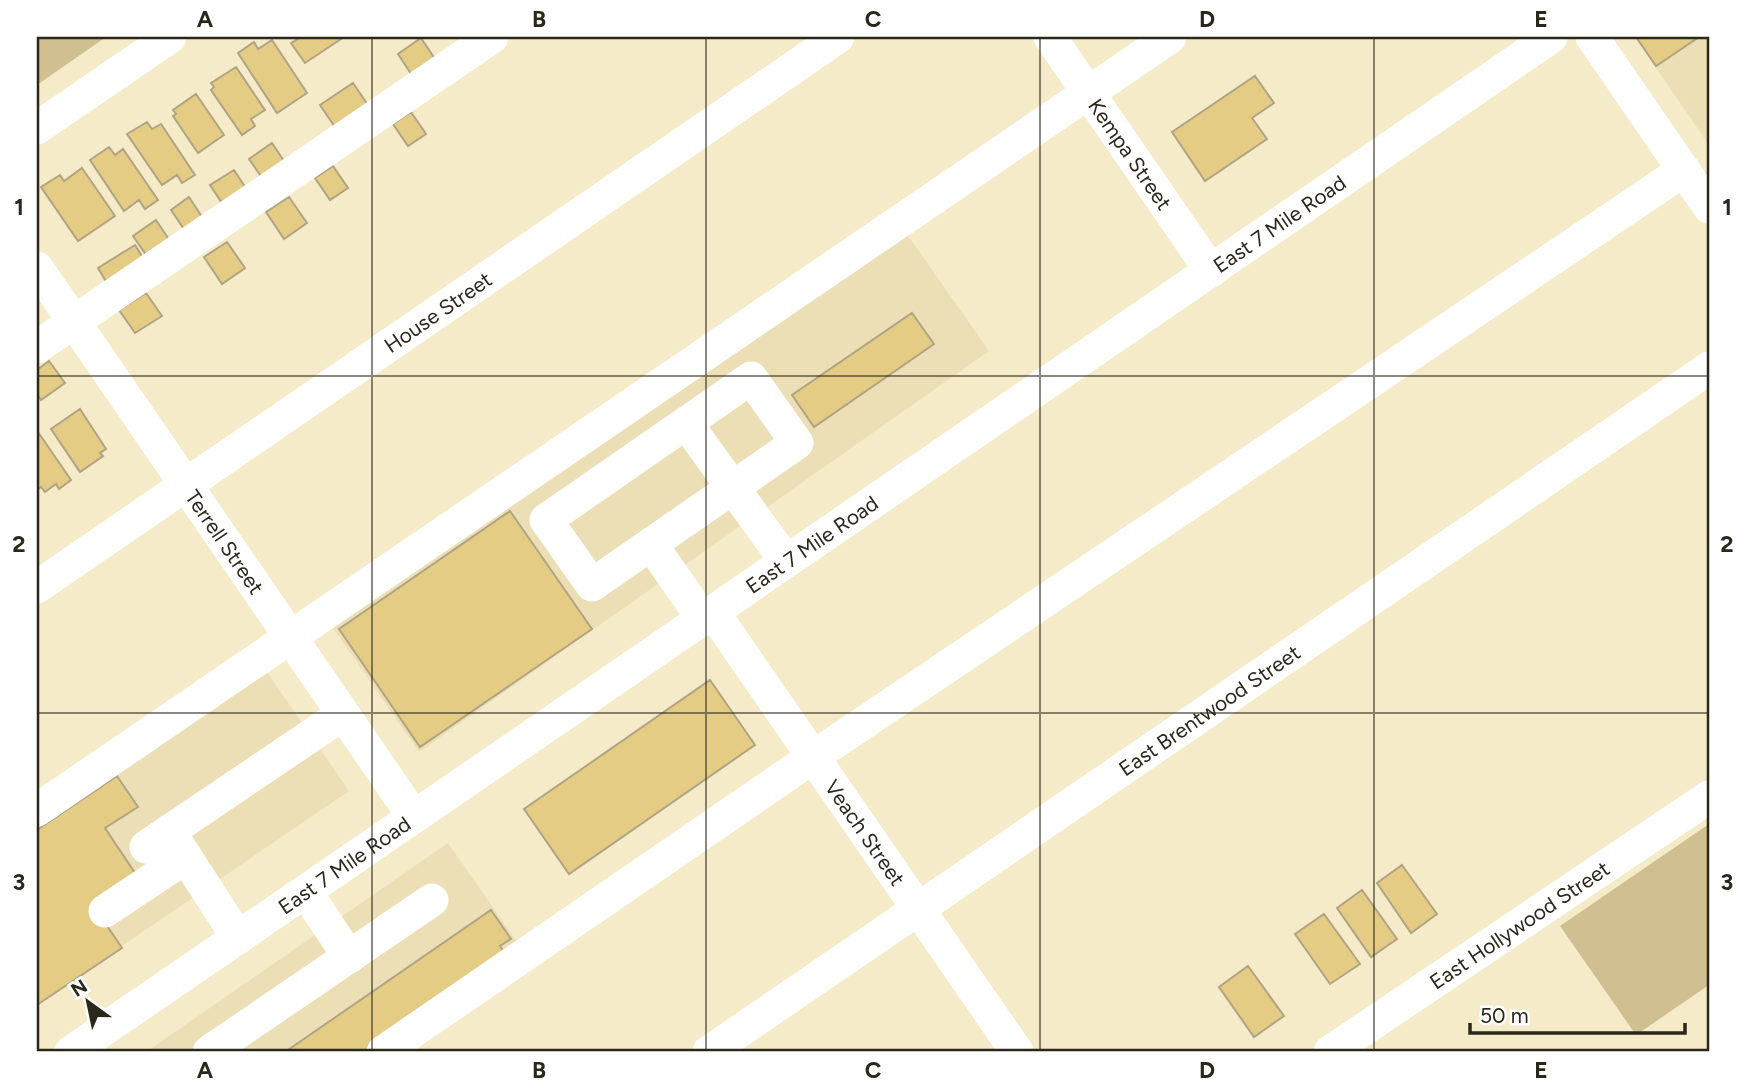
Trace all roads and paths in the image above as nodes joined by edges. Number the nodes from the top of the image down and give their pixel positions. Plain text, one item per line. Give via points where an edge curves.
1 (170, 37) edge
2 (492, 37) edge
3 (838, 37) edge
4 (1049, 37) edge
5 (1170, 37) edge
6 (1552, 37) edge
7 (1592, 37) edge
8 (1088, 93) junction
9 (37, 128) edge
10 (1684, 170) junction
11 (1709, 207) edge
12 (37, 268) edge
13 (1211, 271) junction
14 (74, 322) junction
15 (37, 347) edge
16 (1709, 368) edge
17 (686, 423) junction
18 (186, 485) junction
19 (732, 487) junction
20 (651, 544) junction
21 (786, 561) junction
22 (37, 587) edge
23 (708, 615) junction
24 (290, 637) junction
25 (343, 714) junction
26 (813, 757) junction
27 (1709, 797) edge
28 (37, 810) edge
29 (414, 817) junction
30 (167, 845) junction
31 (306, 892) junction
32 (432, 900) dead end
33 (918, 908) junction
34 (106, 911) dead end
35 (238, 938) junction
36 (349, 957) junction
37 (80, 1050) edge
38 (209, 1052) edge
39 (383, 1052) edge
40 (709, 1052) edge
41 (1017, 1052) edge
42 (1330, 1052) edge

1 - 9 street
2 - 14 street
3 - 18 street, House Street
4 - 8 street, Kempa Street
5 - 8 street
6 - 13 street, East 7 Mile Road
7 - 10 street
8 - 13 street, Kempa Street
8 - 24 street
10 - 11 street
10 - 26 street
12 - 14 street, Terrell Street
13 - 21 street, East 7 Mile Road
14 - 15 street
14 - 18 street, Terrell Street
16 - 33 street, East Brentwood Street
17 - 19 street
17 - 19 street via 751,378 797,443
17 - 20 street via 546,520 592,585
18 - 22 street, House Street
18 - 24 street, Terrell Street
19 - 20 street
19 - 21 street
20 - 23 street, Veach Street
21 - 23 street, East 7 Mile Road
23 - 26 street, Veach Street
23 - 29 street, East 7 Mile Road
24 - 25 street, Terrell Street
24 - 28 street
25 - 29 street, Terrell Street
25 - 30 street
26 - 33 street, Veach Street
26 - 39 street
27 - 42 street, East Hollywood Street
29 - 31 street, East 7 Mile Road
30 - 34 street
30 - 35 street
31 - 35 street, East 7 Mile Road
31 - 36 street
32 - 36 street
33 - 40 street, East Brentwood Street
33 - 41 street, Veach Street
35 - 37 street, East 7 Mile Road
36 - 38 street

